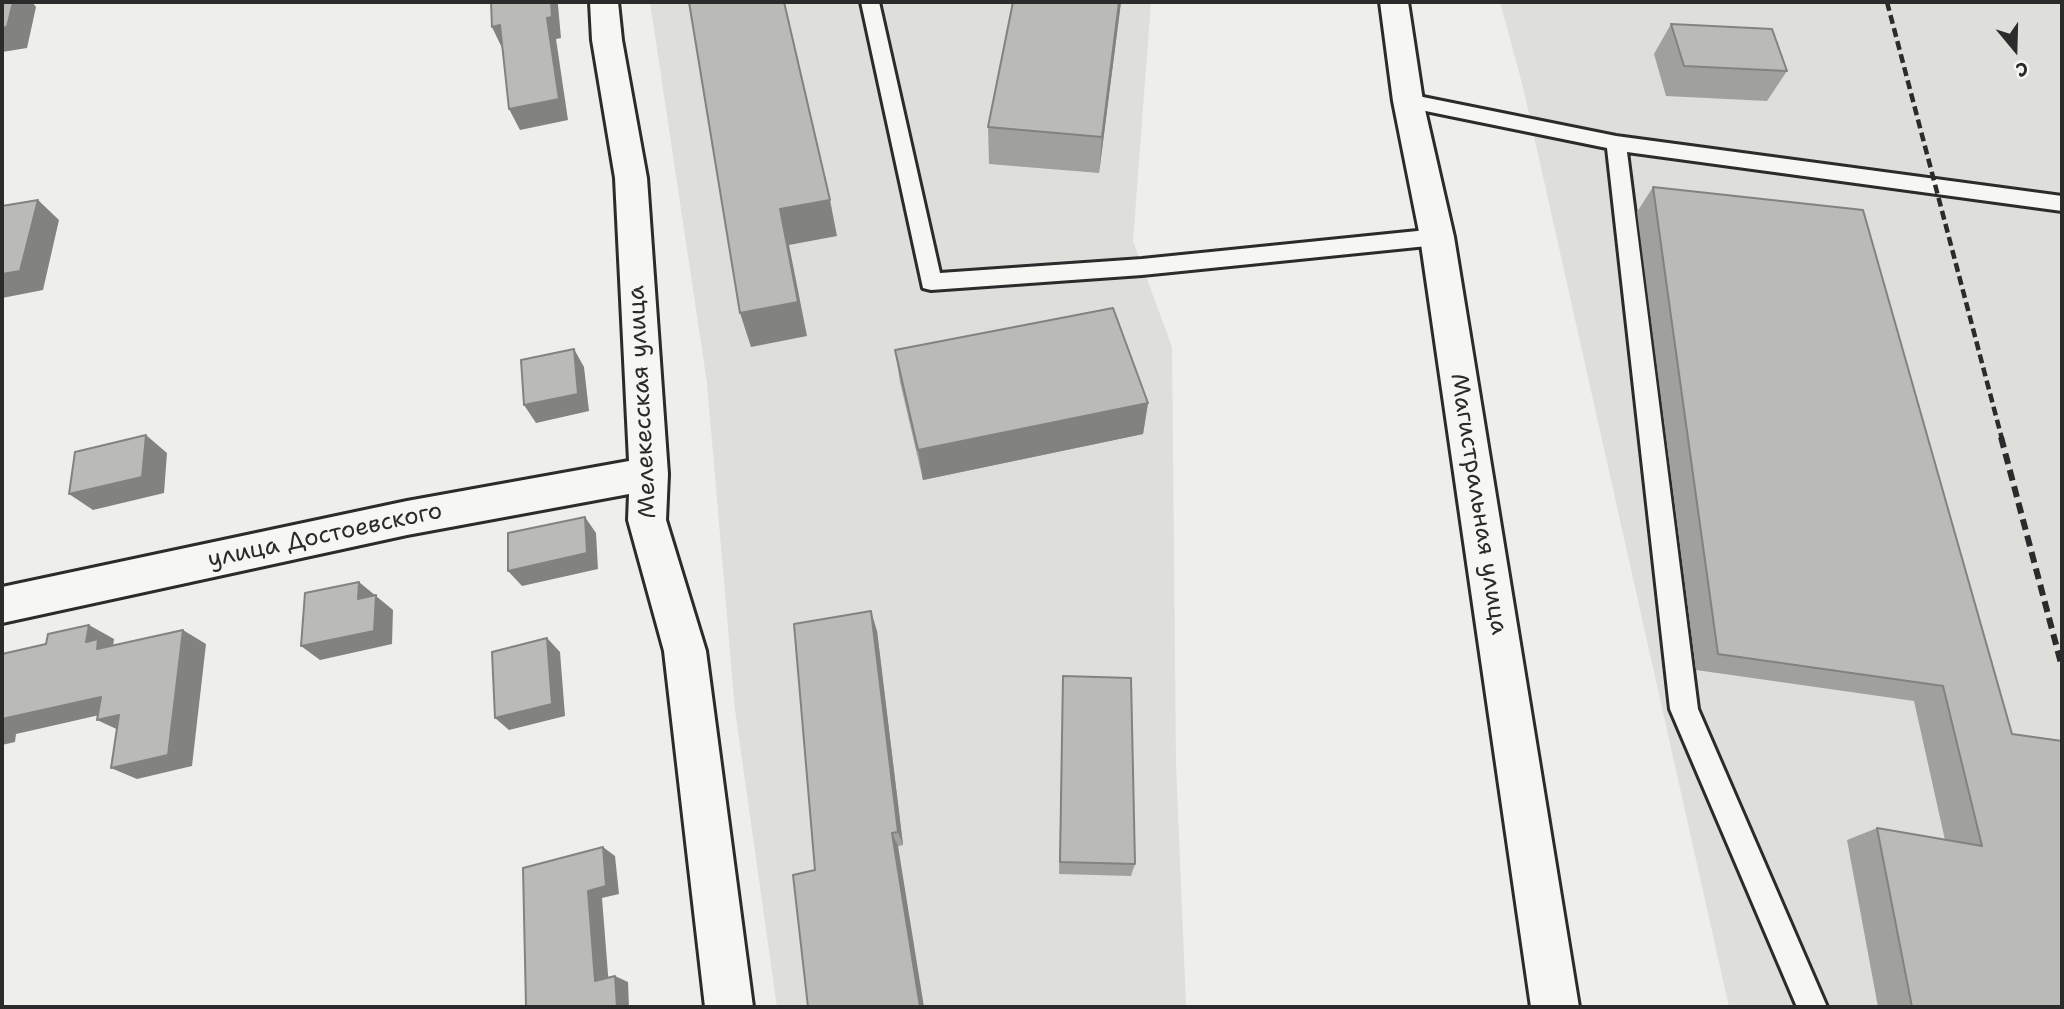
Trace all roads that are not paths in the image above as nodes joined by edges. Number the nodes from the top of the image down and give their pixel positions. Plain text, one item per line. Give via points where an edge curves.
1 (604, 2) edge
2 (870, 2) edge
3 (1394, 2) edge
4 (1408, 101) junction
5 (1616, 143) junction
6 (2062, 203) edge
7 (1437, 237) junction
8 (649, 474) junction
9 (2, 605) edge
10 (729, 1007) edge
11 (1555, 1007) edge
12 (1812, 1007) edge

1 - 8 street, Мелекесская улица via 632,178
2 - 7 lane via 931,282 1142,267
3 - 4 street, Магистральная улица
4 - 5 lane
4 - 7 street, Магистральная улица
5 - 6 lane
5 - 12 lane via 1684,709
7 - 11 street, Магистральная улица
8 - 9 street, улица Достоевского via 407,518
8 - 10 street, Мелекесская улица via 647,520 685,650

